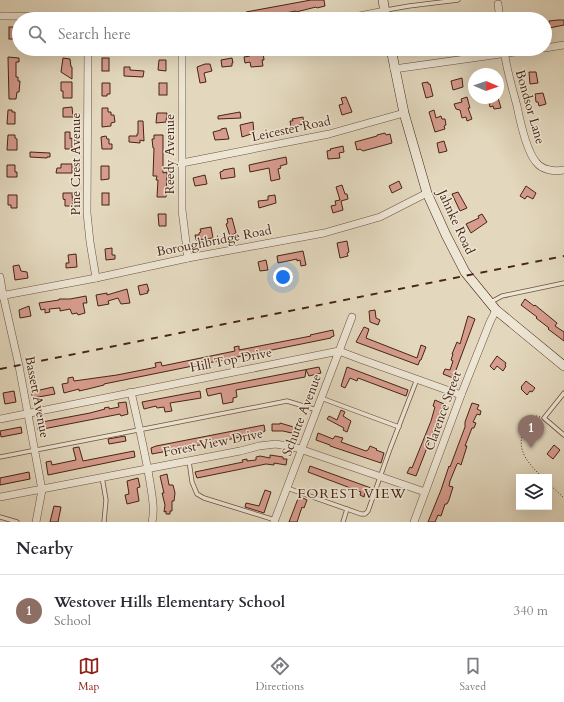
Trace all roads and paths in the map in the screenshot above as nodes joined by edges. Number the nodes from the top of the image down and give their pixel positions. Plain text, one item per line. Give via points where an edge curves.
1 (383, 0) edge
2 (458, 0) edge
3 (498, 4) dead end
4 (385, 12) edge
5 (393, 12) edge
6 (499, 12) edge
7 (0, 16) edge
8 (12, 16) edge
9 (564, 45) edge
10 (552, 47) edge
11 (88, 56) edge
12 (182, 56) edge
13 (392, 56) edge
14 (473, 56) edge
15 (505, 56) edge
16 (394, 69) junction
17 (404, 112) junction
18 (182, 163) junction
19 (564, 170) edge
20 (427, 193) junction
21 (188, 258) junction
22 (0, 277) edge
23 (96, 278) junction
24 (564, 283) edge
25 (1, 295) edge
26 (490, 303) junction
27 (496, 310) junction
28 (352, 317) dead end
29 (339, 351) junction
30 (563, 363) edge
31 (417, 380) junction
32 (131, 392) junction
33 (564, 393) edge
34 (461, 394) junction
35 (321, 398) junction
36 (317, 410) junction
37 (28, 413) junction
38 (544, 418) junction
39 (0, 419) edge
40 (399, 427) junction
41 (139, 430) junction
42 (564, 435) edge
43 (35, 450) junction
44 (301, 450) junction
45 (0, 457) edge
46 (188, 460) junction
47 (147, 468) junction
48 (539, 474) edge
49 (380, 476) junction
50 (102, 477) junction
51 (552, 487) edge
52 (287, 488) junction
53 (42, 490) junction
54 (425, 492) junction
55 (0, 497) edge
56 (564, 498) edge
57 (347, 509) junction
58 (0, 517) edge
59 (274, 521) edge
60 (17, 522) edge
61 (36, 522) edge
62 (104, 522) edge
63 (153, 522) edge
64 (343, 522) edge
65 (414, 522) edge

1 - 4 main road
2 - 5 lane via 409,6
3 - 6 street
7 - 8 street
9 - 10 street
11 - 23 street, Pine Crest Avenue via 87,213
12 - 18 street, Reedy Avenue
13 - 16 main road, Jahnke Road
14 - 16 street
15 - 19 street, Bondsor Lane via 532,157 543,167 555,171
16 - 17 main road, Jahnke Road
17 - 18 street, Leicester Road via 329,134
17 - 20 main road, Jahnke Road
18 - 21 street, Reedy Avenue via 182,210
20 - 21 street, Boroughbridge Road via 380,217 324,233
20 - 26 main road, Jahnke Road via 467,276
21 - 23 street, Boroughbridge Road
22 - 25 street, Bassett Avenue
23 - 25 street, Boroughbridge Road
24 - 26 lane via 502,296
25 - 37 street, Bassett Avenue
26 - 27 main road, Jahnke Road
27 - 30 main road, Jahnke Road
27 - 34 street, Clarence Street
28 - 29 street, Schutte Avenue
29 - 31 street
29 - 32 street, Hill Top Drive
29 - 35 street, Schutte Avenue
31 - 34 street
31 - 40 lane
32 - 37 street, Hill Top Drive
32 - 41 street
33 - 38 lane
34 - 54 street, Clarence Street
35 - 36 street, Schutte Avenue
35 - 40 lane
36 - 41 lane via 287,401
36 - 44 street, Schutte Avenue
37 - 39 street, Hill Top Drive
37 - 43 street, Bassett Avenue
38 - 42 lane
38 - 48 path via 531,418 521,441 524,456
40 - 49 lane
41 - 43 lane
41 - 47 street
43 - 45 lane
43 - 53 street, Bassett Avenue
44 - 46 street, Forest View Drive via 276,444
44 - 49 street, Forest View Drive
44 - 52 street, Schutte Avenue
46 - 47 street, Forest View Drive
46 - 59 lane via 196,494
47 - 50 street, Forest View Drive
47 - 63 street via 154,512
49 - 54 street, Forest View Drive
49 - 57 lane via 368,511 361,514
50 - 53 street, Forest View Drive
50 - 62 lane via 106,500
51 - 56 path
52 - 57 lane
52 - 59 street, Schutte Avenue
53 - 55 street, Forest View Drive
53 - 61 street, Bassett Avenue
54 - 65 street, Clarence Street
57 - 64 lane
58 - 60 lane

